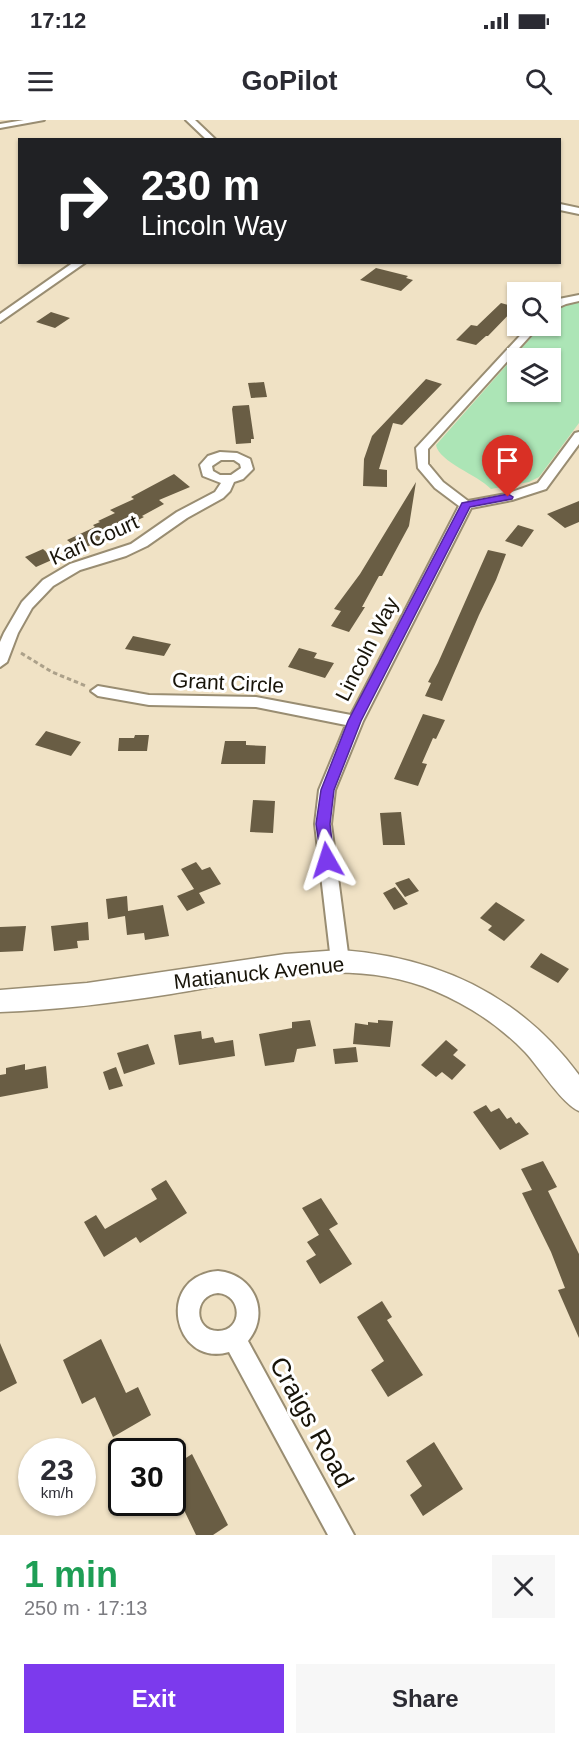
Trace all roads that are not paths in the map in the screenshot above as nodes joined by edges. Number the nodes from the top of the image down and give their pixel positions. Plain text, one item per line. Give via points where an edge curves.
1 (40, 120) edge
2 (190, 120) edge
3 (0, 126) edge
4 (210, 138) edge
5 (561, 207) edge
6 (579, 211) edge
7 (78, 264) edge
8 (579, 298) edge
9 (561, 302) edge
10 (0, 319) edge
11 (525, 336) edge
12 (579, 436) edge
13 (229, 479) dead end
14 (466, 505) junction
15 (2, 656) edge
16 (98, 691) road end
17 (355, 721) junction
18 (340, 961) junction
19 (0, 1001) edge
20 (579, 1098) edge
21 (233, 1338) dead end
22 (342, 1535) edge

1 - 3 street
2 - 4 street
5 - 6 street
7 - 10 street
8 - 9 street
11 - 14 street via 422,448 421,460 428,474
12 - 14 street via 542,486
13 - 15 street, Kari Court via 219,495 146,541 55,578 20,615
14 - 17 street, Lincoln Way
16 - 17 street, Grant Circle via 149,700 265,703
17 - 18 street, Lincoln Way via 336,765 324,808 324,839
18 - 19 street, Matianuck Avenue via 66,997
18 - 20 street, Matianuck Avenue via 415,973 484,1002 540,1046
21 - 22 street, Craigs Road

